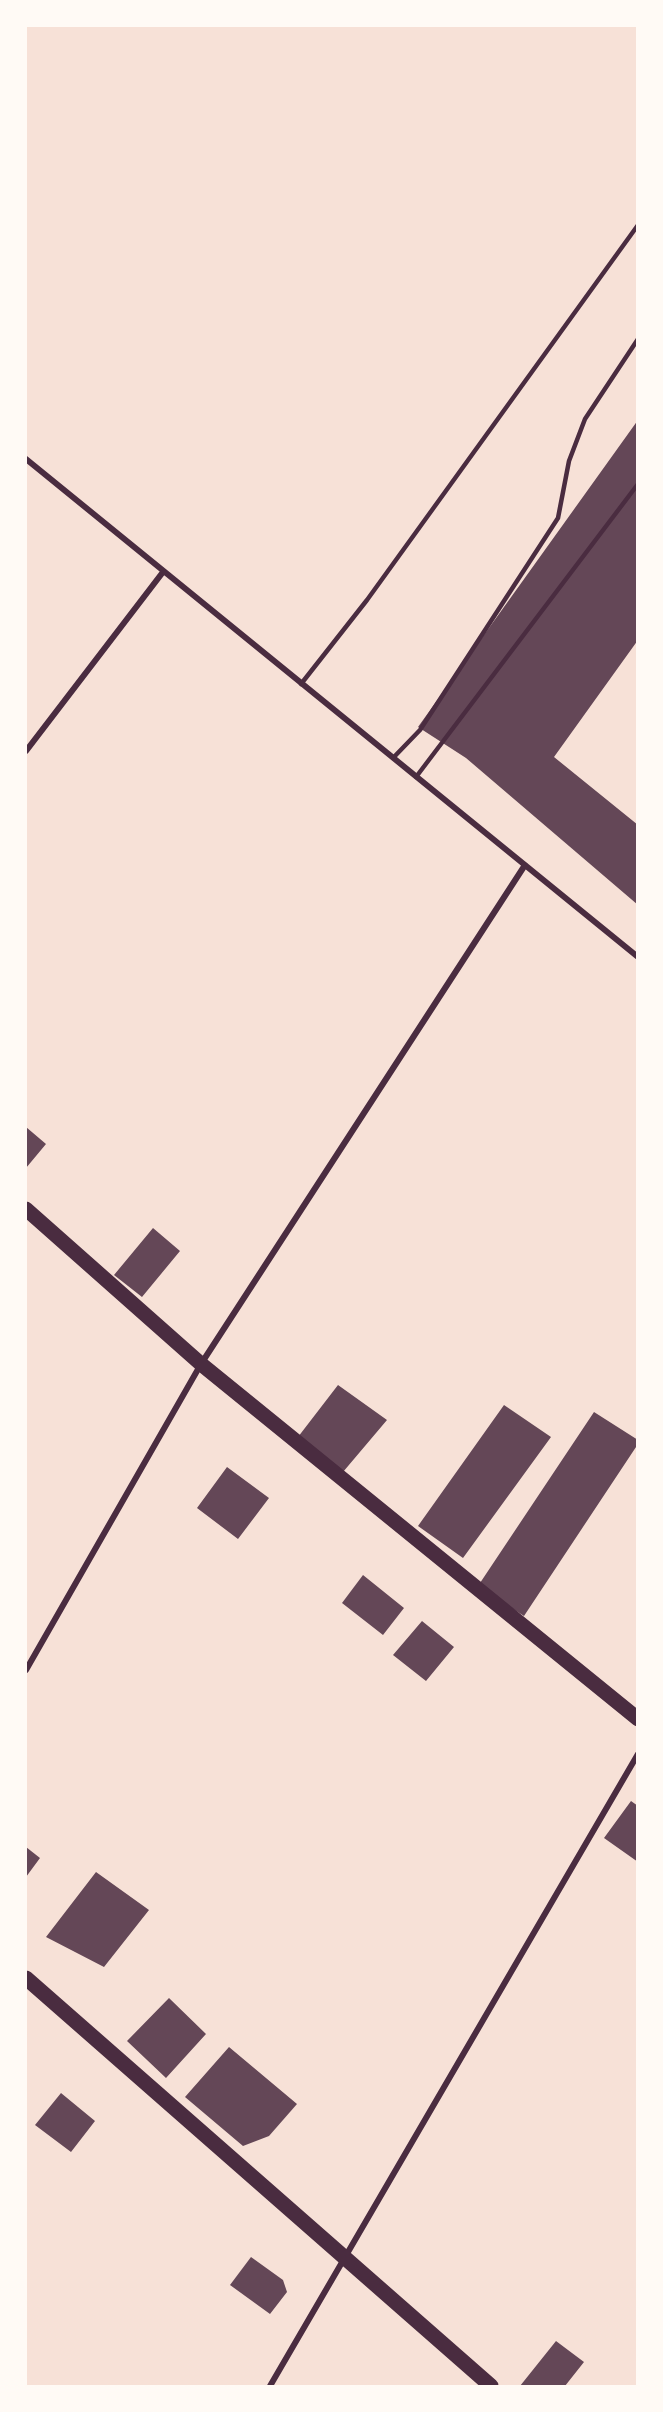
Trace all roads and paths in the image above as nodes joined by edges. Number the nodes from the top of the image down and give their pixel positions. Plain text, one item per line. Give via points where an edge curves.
1 (638, 225) edge
2 (638, 339) edge
3 (26, 459) edge
4 (638, 484) edge
5 (163, 572) junction
6 (301, 684) junction
7 (26, 751) edge
8 (393, 758) junction
9 (416, 777) junction
10 (525, 865) junction
11 (638, 957) edge
12 (26, 1209) edge
13 (201, 1364) junction
14 (26, 1670) edge
15 (638, 1719) edge
16 (638, 1754) edge
17 (26, 1978) edge
18 (343, 2258) junction
19 (270, 2386) edge
20 (490, 2386) edge

1 - 6 lane via 367,600
2 - 8 lane via 585,419 569,461 558,518 420,730
3 - 5 street
4 - 9 lane
5 - 6 street
5 - 7 street
6 - 8 street
8 - 9 street
9 - 10 street
10 - 11 street
10 - 13 street
12 - 13 main road
13 - 14 street
13 - 15 main road
16 - 18 street
17 - 18 main road
18 - 19 street
18 - 20 main road

